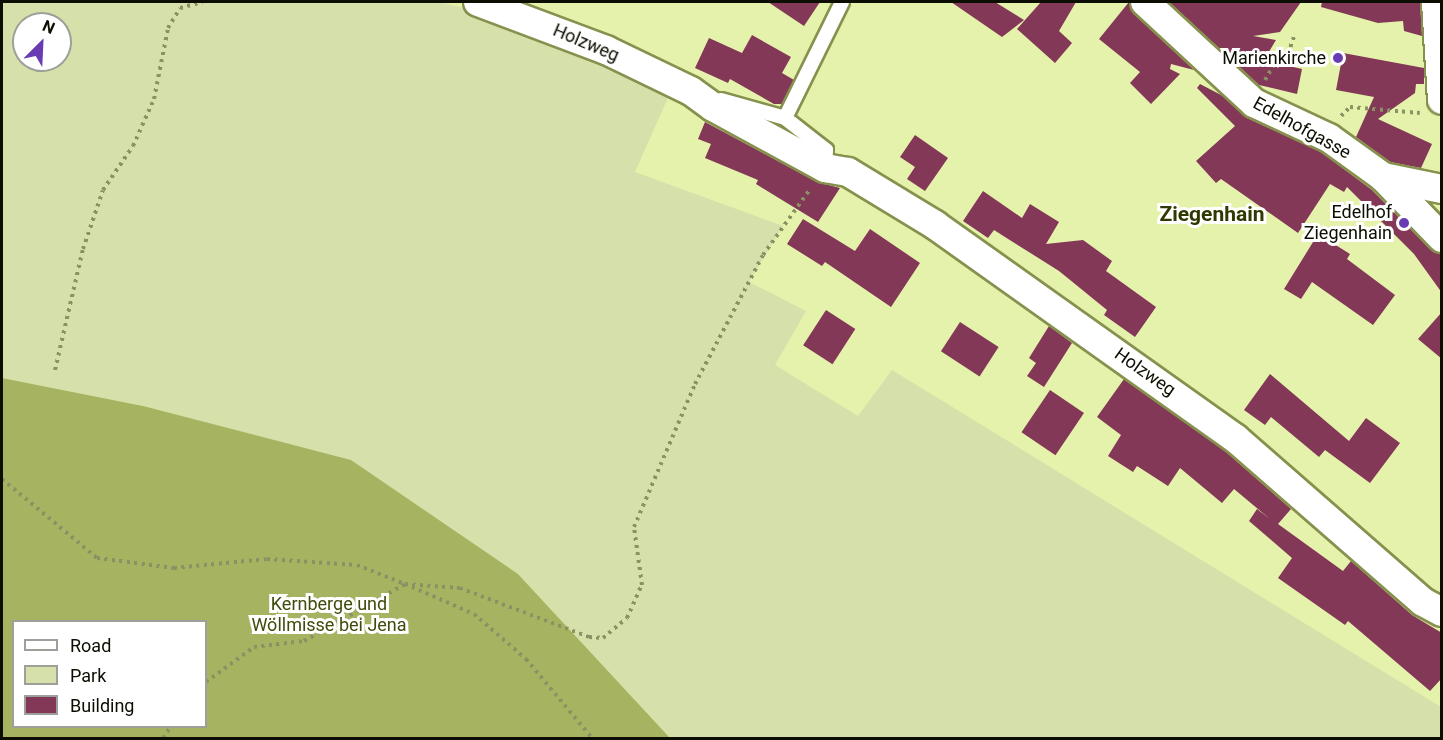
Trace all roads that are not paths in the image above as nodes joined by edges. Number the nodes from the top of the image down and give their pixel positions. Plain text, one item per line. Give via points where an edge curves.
1 (478, 2) edge
2 (842, 2) edge
3 (1145, 2) edge
4 (1436, 2) edge
5 (691, 91) junction
6 (1436, 107) edge
7 (785, 118) junction
8 (825, 168) junction
9 (1383, 177) junction
10 (1442, 189) edge
11 (1442, 238) edge
12 (1442, 612) edge

1 - 5 street, Holzweg via 606,50
2 - 7 lane
3 - 9 street, Edelhofgasse via 1254,103 1329,138
4 - 6 street
5 - 7 lane, Holzweg
5 - 8 street, Holzweg
7 - 8 lane, Holzweg via 826,150
8 - 12 street, Holzweg via 848,172 934,225 1156,379 1235,438 1423,602
9 - 10 street, Edelhofgasse
9 - 11 street, Edelhofgasse

